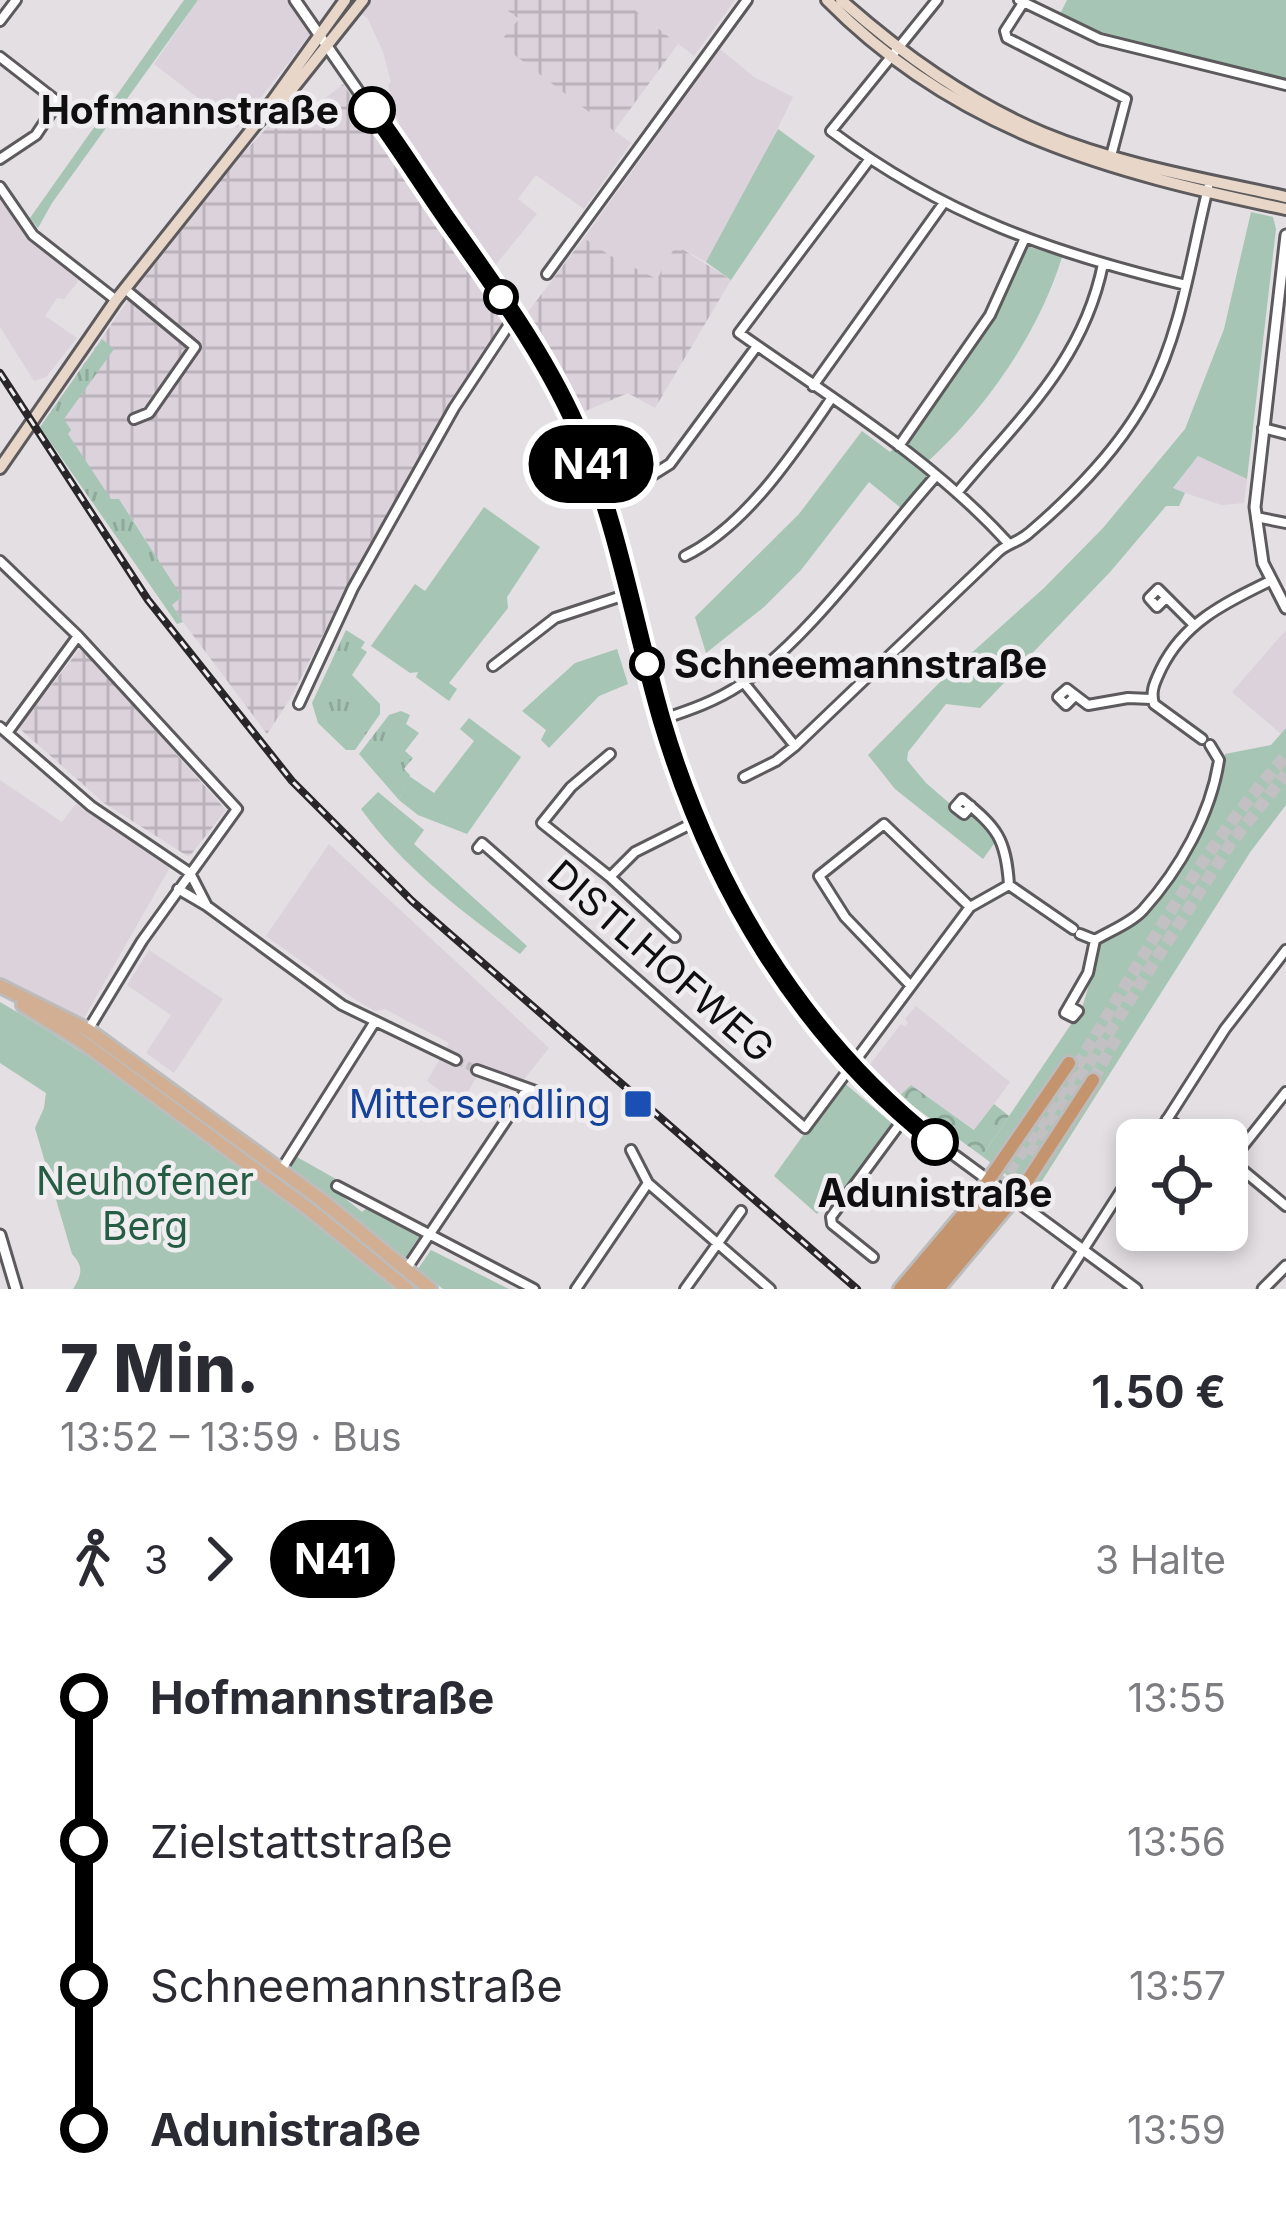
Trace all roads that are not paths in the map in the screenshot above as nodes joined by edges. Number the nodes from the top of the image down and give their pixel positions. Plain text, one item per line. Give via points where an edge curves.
1 (16, 0) edge
2 (295, 0) edge
3 (345, 0) edge
4 (363, 0) edge
5 (747, 0) edge
6 (827, 0) edge
7 (841, 0) edge
8 (938, 0) edge
9 (1021, 1) edge
10 (0, 21) edge
11 (323, 41) junction
12 (894, 52) junction
13 (0, 57) edge
14 (1286, 85) edge
15 (1111, 156) junction
16 (0, 159) edge
17 (869, 160) junction
18 (1208, 186) junction
19 (0, 187) edge
20 (1286, 197) edge
21 (943, 205) junction
22 (1286, 209) edge
23 (1286, 235) edge
24 (1024, 239) junction
25 (1103, 264) junction
26 (547, 274) dead end
27 (1186, 285) junction
28 (125, 289) junction
29 (1283, 291) edge
30 (116, 300) junction
31 (516, 314) junction
32 (757, 346) junction
33 (813, 386) junction
34 (831, 399) junction
35 (134, 419) dead end
36 (1263, 428) junction
37 (1286, 434) edge
38 (898, 446) junction
39 (0, 468) edge
40 (936, 476) junction
41 (599, 490) junction
42 (957, 493) junction
43 (1256, 517) junction
44 (1286, 524) edge
45 (1008, 543) junction
46 (685, 556) dead end
47 (0, 561) edge
48 (1270, 581) junction
49 (628, 594) junction
50 (1166, 598) dead end
51 (1286, 608) edge
52 (1193, 624) junction
53 (78, 636) junction
54 (493, 666) dead end
55 (744, 683) junction
56 (1075, 697) dead end
57 (1151, 699) junction
58 (299, 704) dead end
59 (662, 720) junction
60 (4, 730) edge
61 (795, 746) junction
62 (610, 754) dead end
63 (743, 777) dead end
64 (971, 806) dead end
65 (697, 820) junction
66 (478, 848) dead end
67 (190, 873) junction
68 (610, 877) junction
69 (1009, 885) junction
70 (178, 889) junction
71 (207, 906) junction
72 (970, 907) junction
73 (675, 937) dead end
74 (1095, 940) junction
75 (1286, 950) edge
76 (911, 986) junction
77 (0, 989) edge
78 (1069, 1006) dead end
79 (374, 1023) junction
80 (84, 1036) junction
81 (456, 1060) tunnel mouth
82 (1069, 1064) dead end
83 (850, 1066) junction
84 (477, 1070) tunnel mouth
85 (1093, 1080) tunnel mouth
86 (527, 1089) junction
87 (1286, 1092) edge
88 (568, 1115) dead end
89 (904, 1118) junction
90 (1167, 1119) edge
91 (1248, 1137) edge
92 (633, 1155) dead end
93 (281, 1170) junction
94 (1248, 1174) edge
95 (990, 1180) junction
96 (648, 1183) junction
97 (337, 1186) dead end
98 (1015, 1198) junction
99 (1116, 1198) edge
100 (1286, 1206) edge
101 (741, 1211) dead end
102 (0, 1235) edge
103 (430, 1237) junction
104 (717, 1244) junction
105 (1082, 1250) junction
106 (872, 1257) dead end
107 (1286, 1266) edge
108 (404, 1280) edge
109 (16, 1289) edge
110 (430, 1289) edge
111 (534, 1289) edge
112 (576, 1289) edge
113 (685, 1289) edge
114 (770, 1289) edge
115 (900, 1289) edge
116 (914, 1289) edge
117 (925, 1289) edge
118 (938, 1289) edge
119 (1058, 1289) edge
120 (1136, 1289) edge
121 (1263, 1289) edge

1 - 10 street
2 - 11 street
3 - 11 main road
4 - 11 main road
5 - 26 street
6 - 12 main road
7 - 12 main road
8 - 12 street
9 - 14 street via 1116,44
9 - 15 street via 1007,38 1126,99
11 - 28 main road
11 - 31 street
12 - 15 main road via 1002,114
12 - 17 street via 831,131
12 - 18 main road via 946,95 1031,139 1113,169
13 - 16 street via 58,102 36,135
15 - 18 main road
17 - 21 street
17 - 32 street via 739,333
18 - 20 main road
18 - 22 main road
18 - 27 street
19 - 30 street via 33,236
21 - 24 street
21 - 33 street
23 - 29 street
24 - 25 street
24 - 38 street via 990,315
25 - 27 street
25 - 42 street via 1087,319 1050,386
27 - 45 street via 1163,362 1129,424 1044,520
28 - 30 main road
28 - 35 street via 195,347 149,413
29 - 36 street
30 - 39 main road
31 - 41 street via 569,410
31 - 58 street via 352,588
32 - 33 street
32 - 41 street via 670,464
33 - 34 street
34 - 38 street
34 - 46 street via 746,506
36 - 37 street
36 - 43 street
38 - 40 street
40 - 42 street
40 - 55 street
41 - 49 street
42 - 45 street
43 - 44 street
43 - 48 street
45 - 61 street
47 - 53 street
48 - 51 street
48 - 52 street
49 - 54 street via 555,618
49 - 59 street
50 - 52 street
52 - 57 street via 1167,656
53 - 60 street
53 - 67 street via 237,809
55 - 59 street
55 - 61 street
56 - 57 street via 1088,705
57 - 74 street via 1220,760 1206,815 1142,911
59 - 65 street
60 - 67 street via 91,806
61 - 63 street
62 - 68 street via 542,823
64 - 69 street via 1003,840
65 - 68 street via 635,852
65 - 83 street via 768,957
66 - 83 street, DISTLHOFWEG via 482,843 805,1128
67 - 70 street
67 - 71 street
68 - 73 street
69 - 72 street
69 - 74 street
70 - 71 street
70 - 80 street
71 - 79 street
72 - 76 street
72 - 76 street via 884,824 819,876 846,919
74 - 78 street
75 - 90 street
76 - 83 street
77 - 80 main road
79 - 81 street
79 - 93 street
80 - 93 main road
80 - 108 main road
82 - 95 highway
83 - 89 street
84 - 86 street
85 - 98 highway
86 - 88 street
86 - 103 street
87 - 91 street
89 - 95 street
89 - 106 street via 831,1217
92 - 96 street
93 - 108 main road
94 - 100 street
95 - 98 street
95 - 115 highway
96 - 104 street
96 - 112 street
97 - 103 street
98 - 105 street
98 - 118 highway
99 - 105 street
101 - 104 street
102 - 109 street
103 - 108 street
103 - 111 street
104 - 113 street
104 - 114 street
105 - 119 street
105 - 120 street
107 - 121 street
108 - 110 main road
116 - 117 highway via 991,1203

